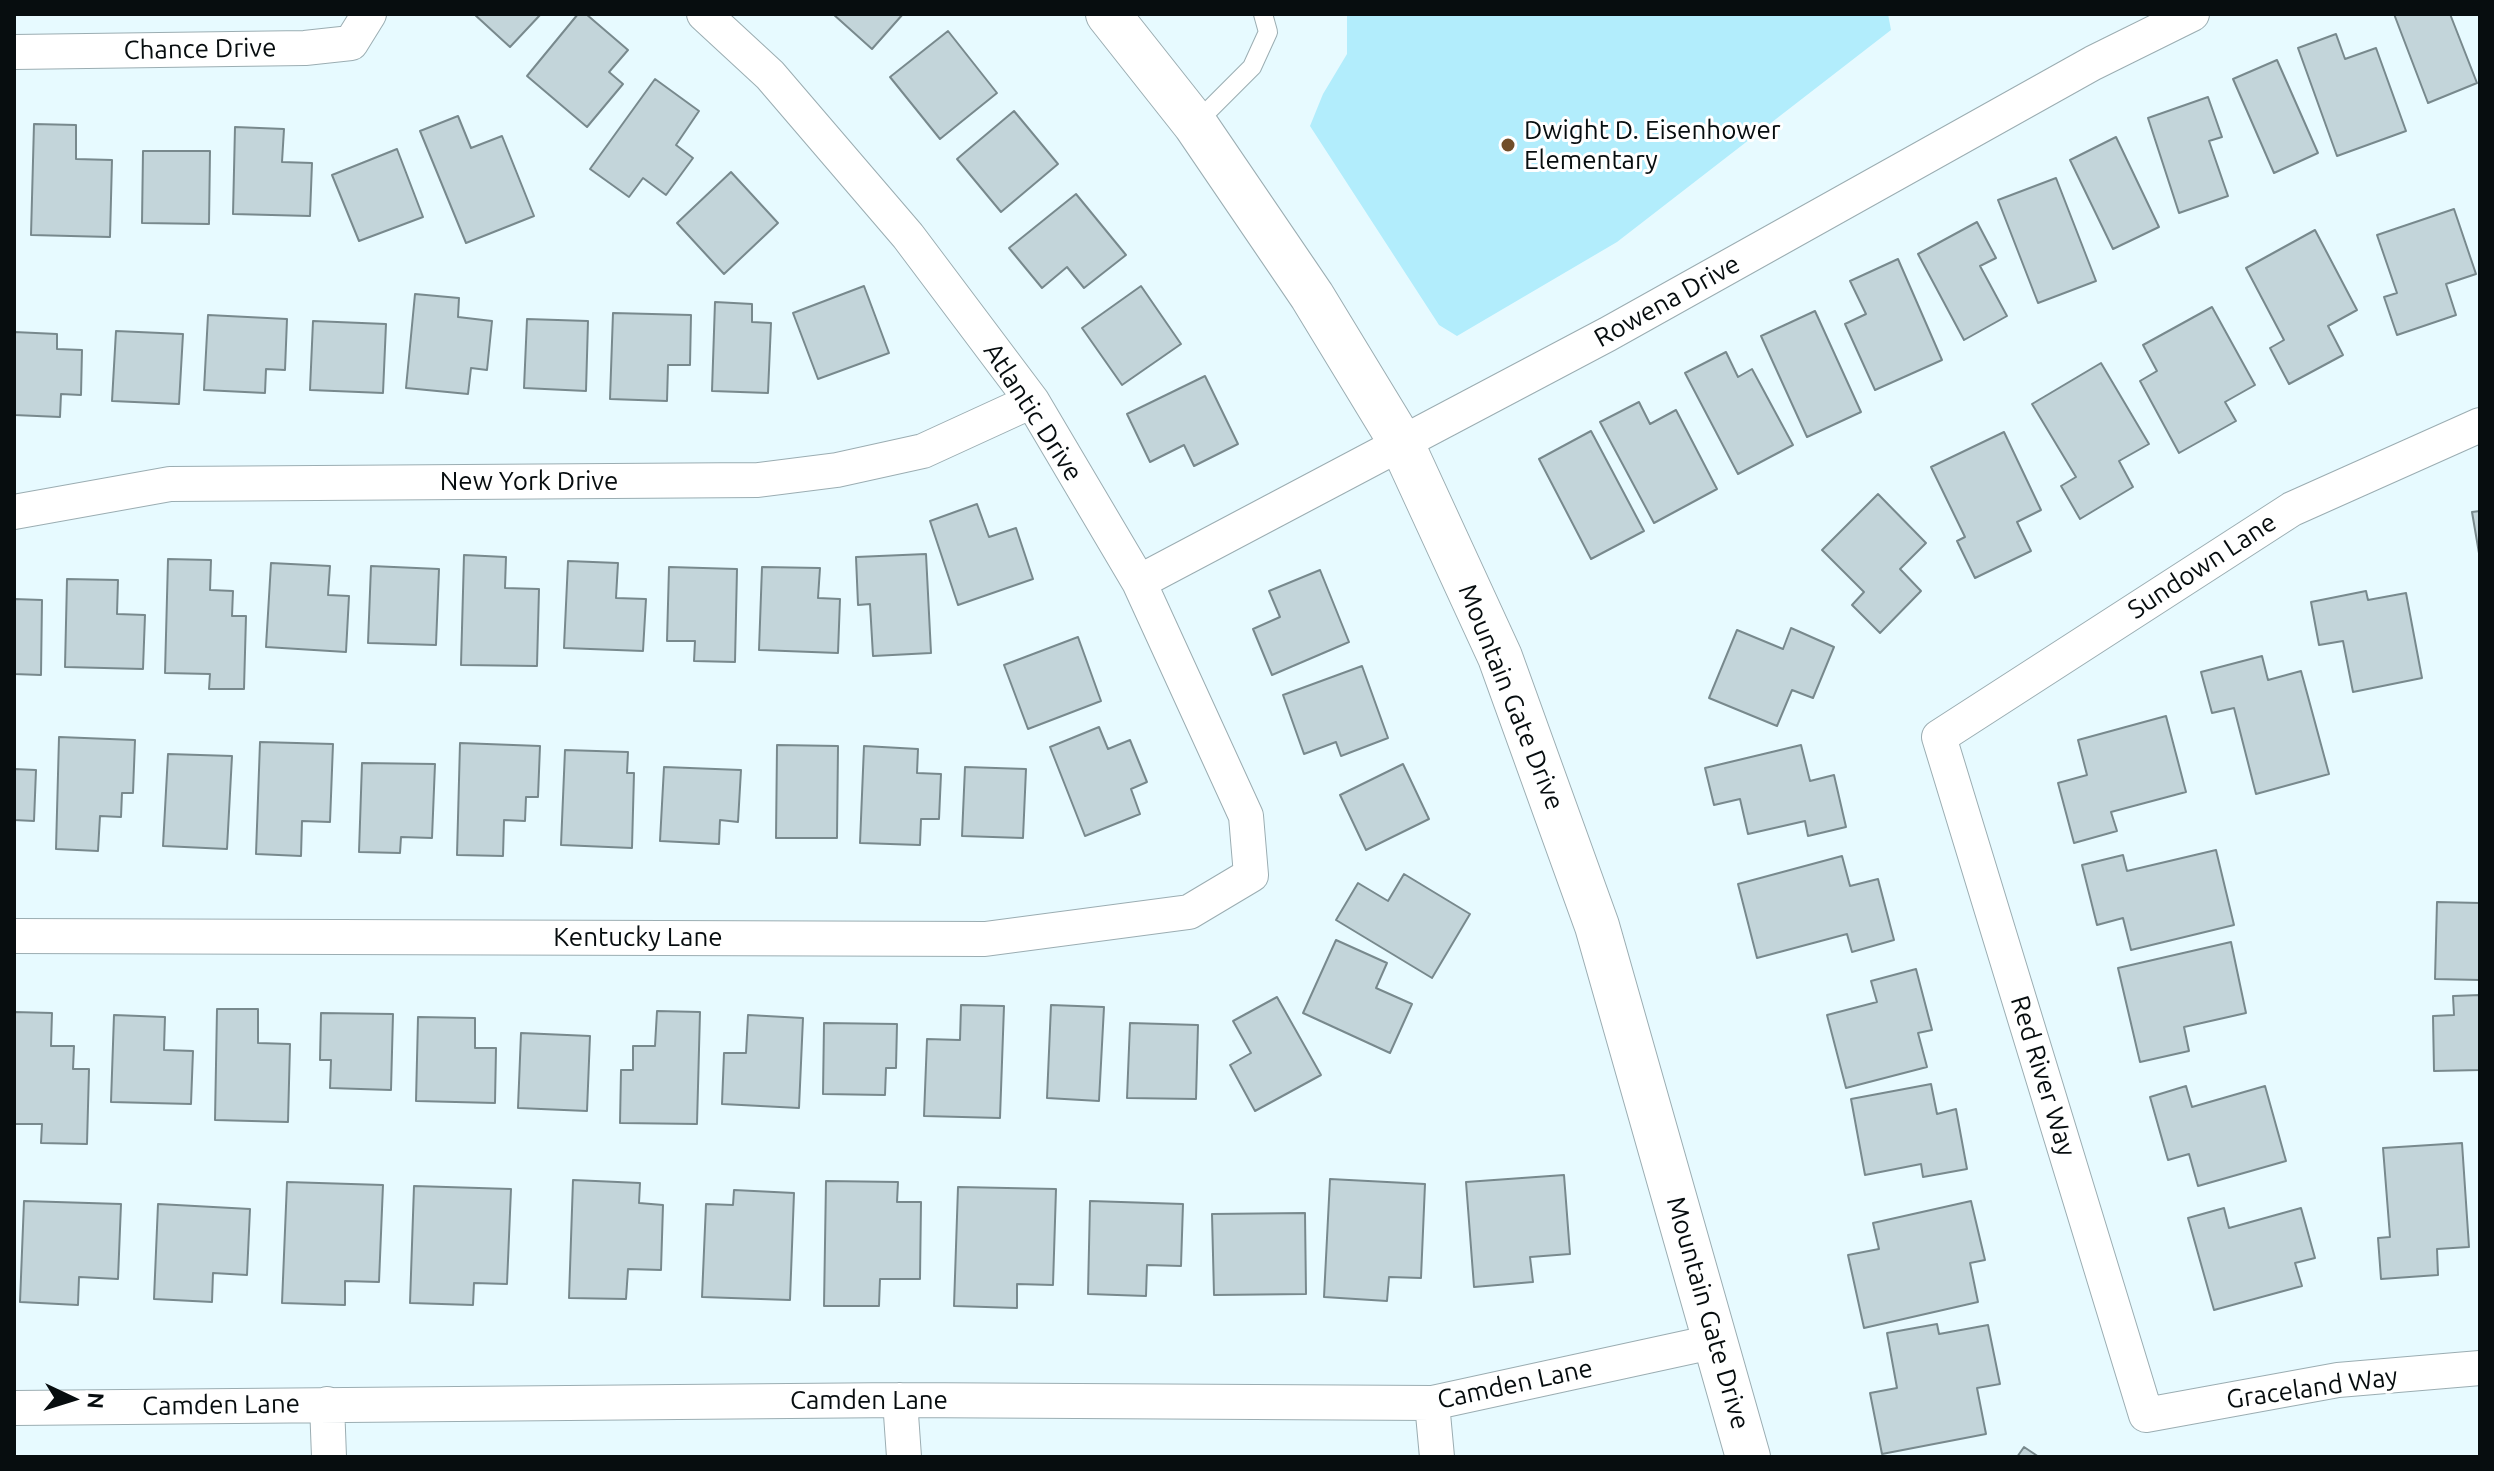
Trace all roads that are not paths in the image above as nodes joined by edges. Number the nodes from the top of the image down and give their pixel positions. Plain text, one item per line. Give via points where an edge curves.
1 (369, 14) edge
2 (704, 14) edge
3 (1108, 14) edge
4 (1263, 14) edge
5 (2192, 14) edge
6 (14, 52) edge
7 (1195, 124) junction
8 (1032, 401) junction
9 (2480, 425) edge
10 (1402, 444) junction
11 (14, 512) edge
12 (1139, 582) junction
13 (1939, 737) joint
14 (1251, 875) joint
15 (14, 936) edge
16 (1717, 1341) junction
17 (2480, 1368) edge
18 (900, 1400) junction
19 (1432, 1403) junction
20 (327, 1404) junction
21 (14, 1408) edge
22 (2146, 1415) joint
23 (329, 1457) edge
24 (904, 1457) edge
25 (1437, 1457) edge
26 (1748, 1457) edge

1 - 6 street, Chance Drive via 351,43 305,48
2 - 8 street, Atlantic Drive via 770,75 898,225
3 - 7 main road, Mountain Gate Drive
4 - 7 lane via 1268,32 1252,67
5 - 10 street, Rowena Drive via 2093,63
7 - 10 main road, Mountain Gate Drive via 1312,296
8 - 11 street, New York Drive via 923,451 758,480 170,484
8 - 12 street, Atlantic Drive
9 - 13 street, Sundown Lane via 2292,509
10 - 12 street, Rowena Drive
10 - 16 main road, Mountain Gate Drive via 1500,657 1597,926
12 - 14 street, Atlantic Drive via 1246,816
13 - 22 street, Red River Way
14 - 15 street, Kentucky Lane via 1189,912 985,939
16 - 19 street, Camden Lane
16 - 26 main road, Mountain Gate Drive
17 - 22 street, Graceland Way via 2338,1380
18 - 19 street, Camden Lane
18 - 20 street, Camden Lane
18 - 24 street
19 - 25 street
20 - 21 street, Camden Lane
20 - 23 street

